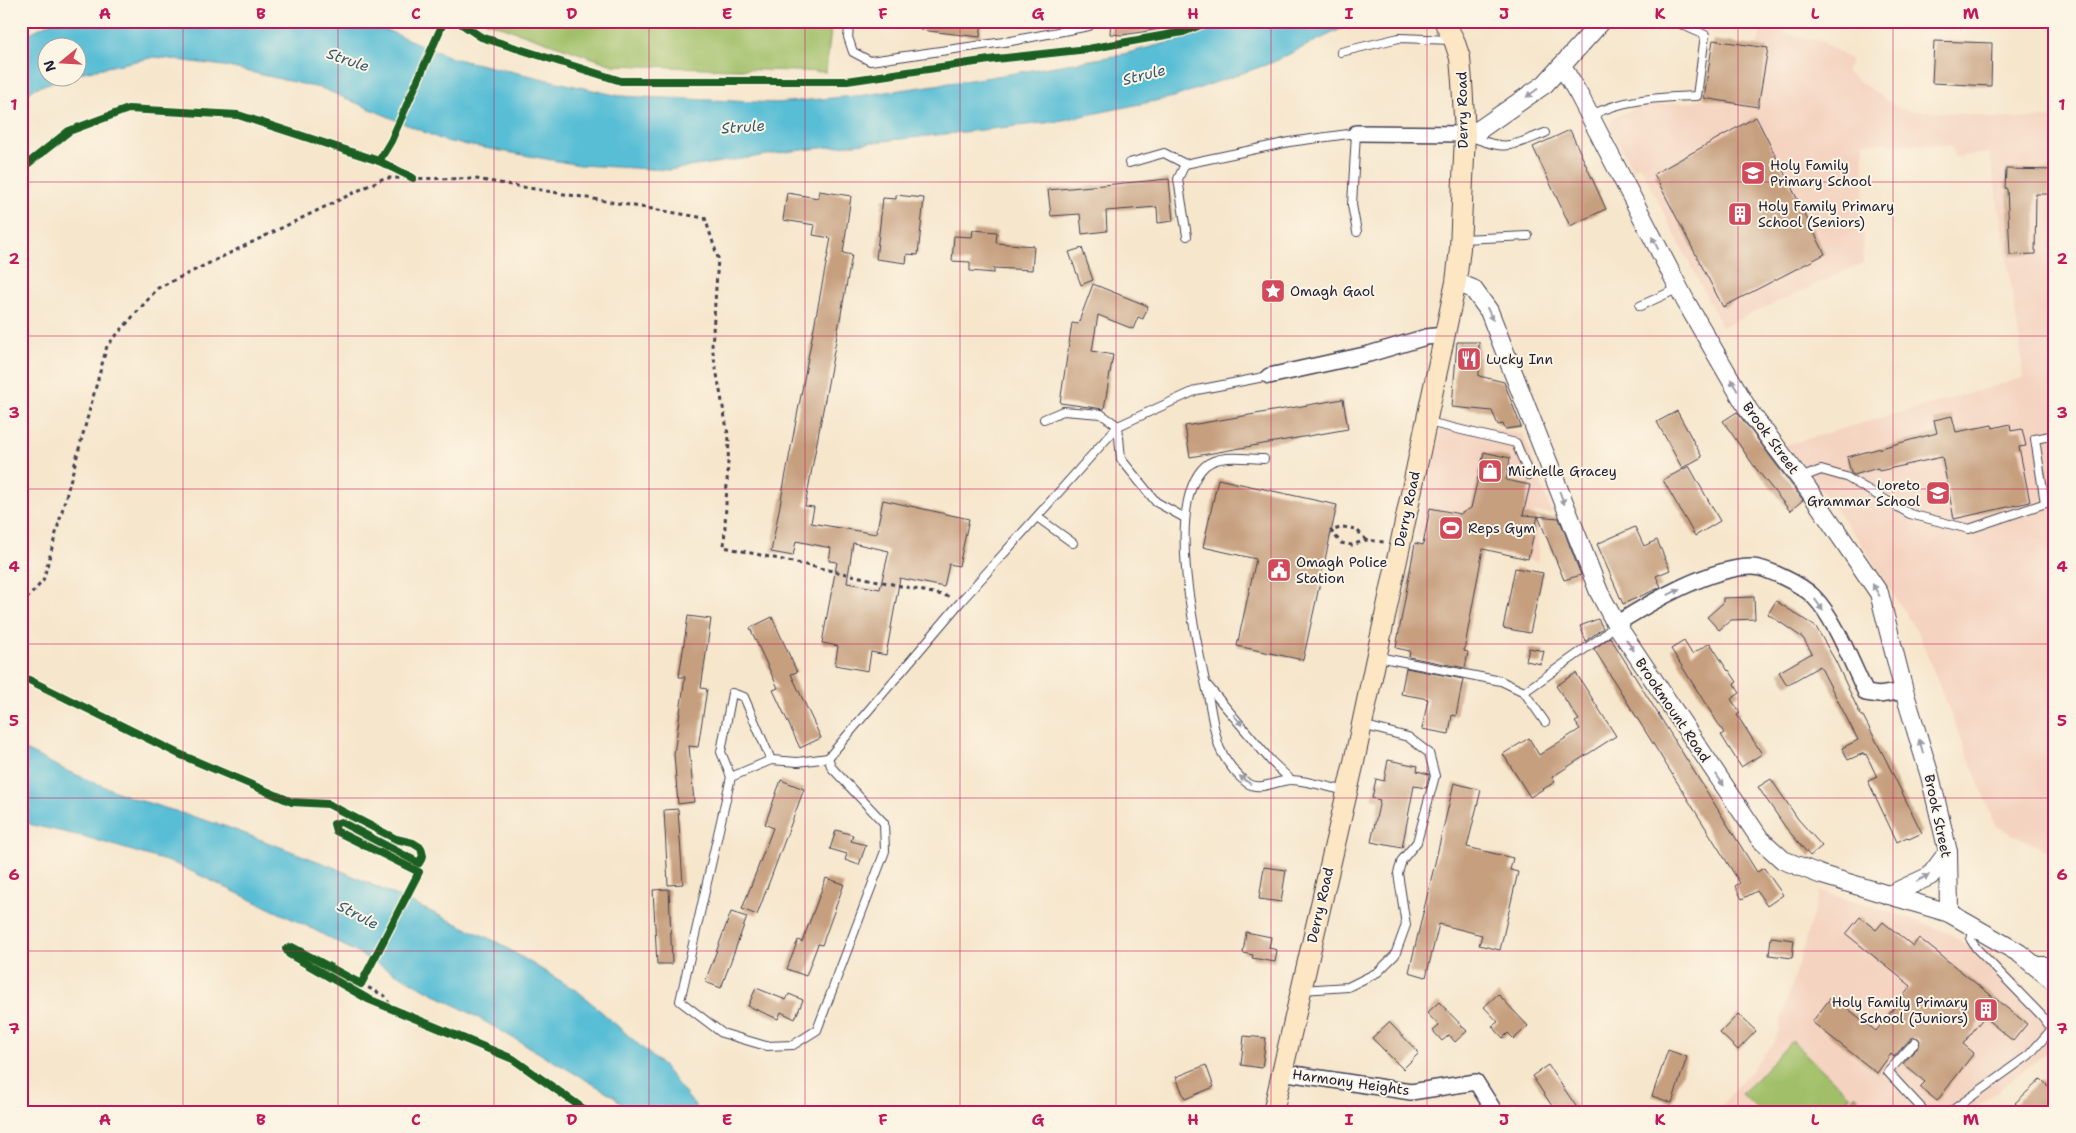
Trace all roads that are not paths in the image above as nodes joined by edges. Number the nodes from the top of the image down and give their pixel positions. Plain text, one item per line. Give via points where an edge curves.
1 (850, 21) edge
2 (1090, 21) edge
3 (1444, 21) edge
4 (1602, 21) edge
5 (1674, 21) edge
6 (1454, 40) junction
7 (1342, 52) dead end
8 (1560, 67) junction
9 (1590, 116) junction
10 (1356, 133) junction
11 (1545, 133) dead end
12 (1464, 134) junction
13 (1129, 163) dead end
14 (1185, 164) junction
15 (1357, 232) dead end
16 (1187, 236) dead end
17 (1528, 236) dead end
18 (1460, 239) junction
19 (1456, 282) junction
20 (1678, 288) junction
21 (1640, 306) dead end
22 (1444, 335) junction
23 (1269, 376) joint
24 (1044, 419) dead end
25 (1426, 421) junction
26 (1118, 426) junction
27 (2055, 434) edge
28 (1264, 459) dead end
29 (1530, 475) dead end
30 (1800, 478) junction
31 (2055, 500) edge
32 (2046, 503) junction
33 (1037, 517) junction
34 (1186, 518) junction
35 (1073, 543) dead end
36 (1616, 624) junction
37 (1376, 656) junction
38 (1206, 684) junction
39 (1904, 691) junction
40 (1524, 692) junction
41 (1220, 700) junction
42 (1212, 711) junction
43 (1544, 722) dead end
44 (1362, 725) junction
45 (828, 758) junction
46 (772, 760) junction
47 (732, 776) junction
48 (1291, 780) junction
49 (1347, 791) junction
50 (1948, 852) junction
51 (1889, 895) junction
52 (1949, 913) junction
53 (1974, 927) junction
54 (2029, 961) junction
55 (2055, 963) edge
56 (2055, 982) edge
57 (1300, 990) junction
58 (1915, 1042) dead end
59 (1281, 1072) junction
60 (1273, 1112) edge
61 (1495, 1112) edge
62 (1925, 1112) edge
63 (1950, 1112) edge

1 - 2 lane via 848,36 854,52 870,61 1018,40 1089,26
3 - 6 main road, Derry Road
4 - 8 street
5 - 9 lane via 1705,35 1697,96 1658,98 1603,109
6 - 7 lane via 1399,38
6 - 12 main road, Derry Road via 1460,58
8 - 9 street, Brook Street
8 -> 12 street via 1545,84 1494,121
20 -> 9 street, Brook Street
10 - 12 street
10 - 14 lane via 1289,142
10 - 15 lane via 1352,205
11 - 12 lane via 1508,147 1494,146
12 - 18 main road, Derry Road
13 - 14 lane via 1164,153
14 - 16 lane via 1178,178
17 - 18 lane
18 - 19 main road, Derry Road
19 - 22 main road, Derry Road
19 -> 36 street, Brookmount Road via 1473,289 1489,311 1599,592
20 - 21 lane
30 -> 20 street, Brook Street via 1749,411
22 - 23 street
22 - 25 main road, Derry Road
23 - 26 lane via 1197,390
24 - 26 lane via 1063,411 1101,414
25 - 29 lane via 1516,442
25 - 37 main road, Derry Road
26 - 33 lane
26 - 34 lane via 1121,458 1156,502
27 - 32 lane via 2035,439
28 - 34 lane via 1215,460 1206,466 1190,493
30 - 32 lane via 1821,470 1846,477 1910,514 1969,529
39 -> 30 street, Brook Street via 1879,593
31 - 32 lane
33 - 35 lane
33 - 45 lane
34 - 38 lane via 1184,545 1198,655
36 -> 39 street via 1712,574 1753,567 1786,578 1813,596 1834,626 1866,693 1879,695
36 - 40 lane
36 -> 51 street, Brookmount Road via 1760,839 1783,860
37 - 40 lane via 1501,681
37 - 44 main road, Derry Road
38 - 41 lane
38 - 42 lane
50 -> 39 street, Brook Street via 1930,776
40 - 43 lane
41 - 42 lane
41 -> 48 lane
48 -> 42 lane via 1263,786 1250,785 1238,776 1220,749
44 - 49 main road, Derry Road
44 - 57 lane via 1408,737 1429,753 1435,776 1417,842 1402,860 1398,873 1406,925 1395,955 1378,972 1348,987
45 - 46 lane via 798,762
45 - 47 lane via 832,768 884,823 885,850 817,1030 793,1045 766,1046 722,1033 680,1001
46 - 47 lane
46 - 47 lane via 744,697 732,693 721,752
48 - 49 lane
49 - 57 main road, Derry Road
51 -> 50 street via 1930,876
50 - 52 street, Brook Street
51 - 52 street, Brookmount Road
52 - 53 street, Brookmount Road
53 - 54 street, Brookmount Road
53 - 63 lane via 1971,940 1976,948 2052,1029 2029,1056
54 - 55 lane
54 - 56 street, Brookmount Road
57 - 59 main road, Derry Road
58 - 62 lane via 1888,1072
59 - 60 main road, Derry Road
59 - 61 street, Harmony Heights via 1411,1092 1476,1082

